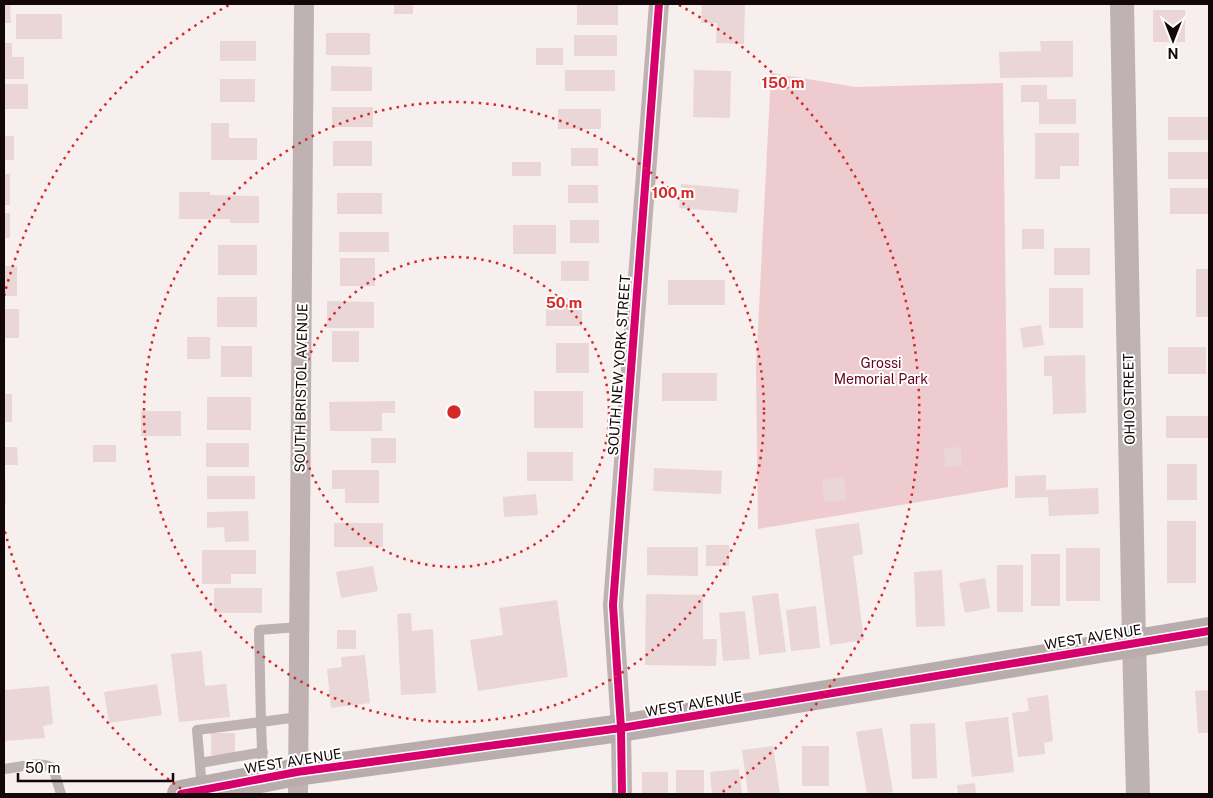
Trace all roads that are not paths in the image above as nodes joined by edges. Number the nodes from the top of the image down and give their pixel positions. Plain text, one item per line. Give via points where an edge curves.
1 (304, 4) edge
2 (659, 4) edge
3 (1122, 4) edge
4 (299, 627) junction
5 (1209, 631) edge
6 (1134, 643) junction
7 (298, 717) junction
8 (260, 722) junction
9 (621, 728) junction
10 (200, 763) junction
11 (263, 765) junction
12 (4, 769) edge
13 (298, 783) edge
14 (192, 792) edge
15 (61, 794) edge
16 (622, 794) edge
17 (1138, 794) edge

1 - 4 street, SOUTH BRISTOL AVENUE
2 - 9 street, SOUTH NEW YORK STREET via 613,605
3 - 6 street, OHIO STREET
4 - 7 street, SOUTH BRISTOL AVENUE
4 - 8 lane via 259,630
5 - 6 highway, WEST AVENUE
6 - 9 highway, WEST AVENUE
6 - 17 street, OHIO STREET
7 - 8 lane
7 - 13 street, SOUTH BRISTOL AVENUE
8 - 10 lane via 197,730
8 - 11 lane
9 - 13 highway, WEST AVENUE
9 - 16 street, SOUTH NEW YORK STREET
10 - 11 lane
10 - 14 lane
11 - 13 highway, WEST AVENUE
11 - 14 highway, WEST AVENUE
12 - 15 lane via 47,764 53,768

